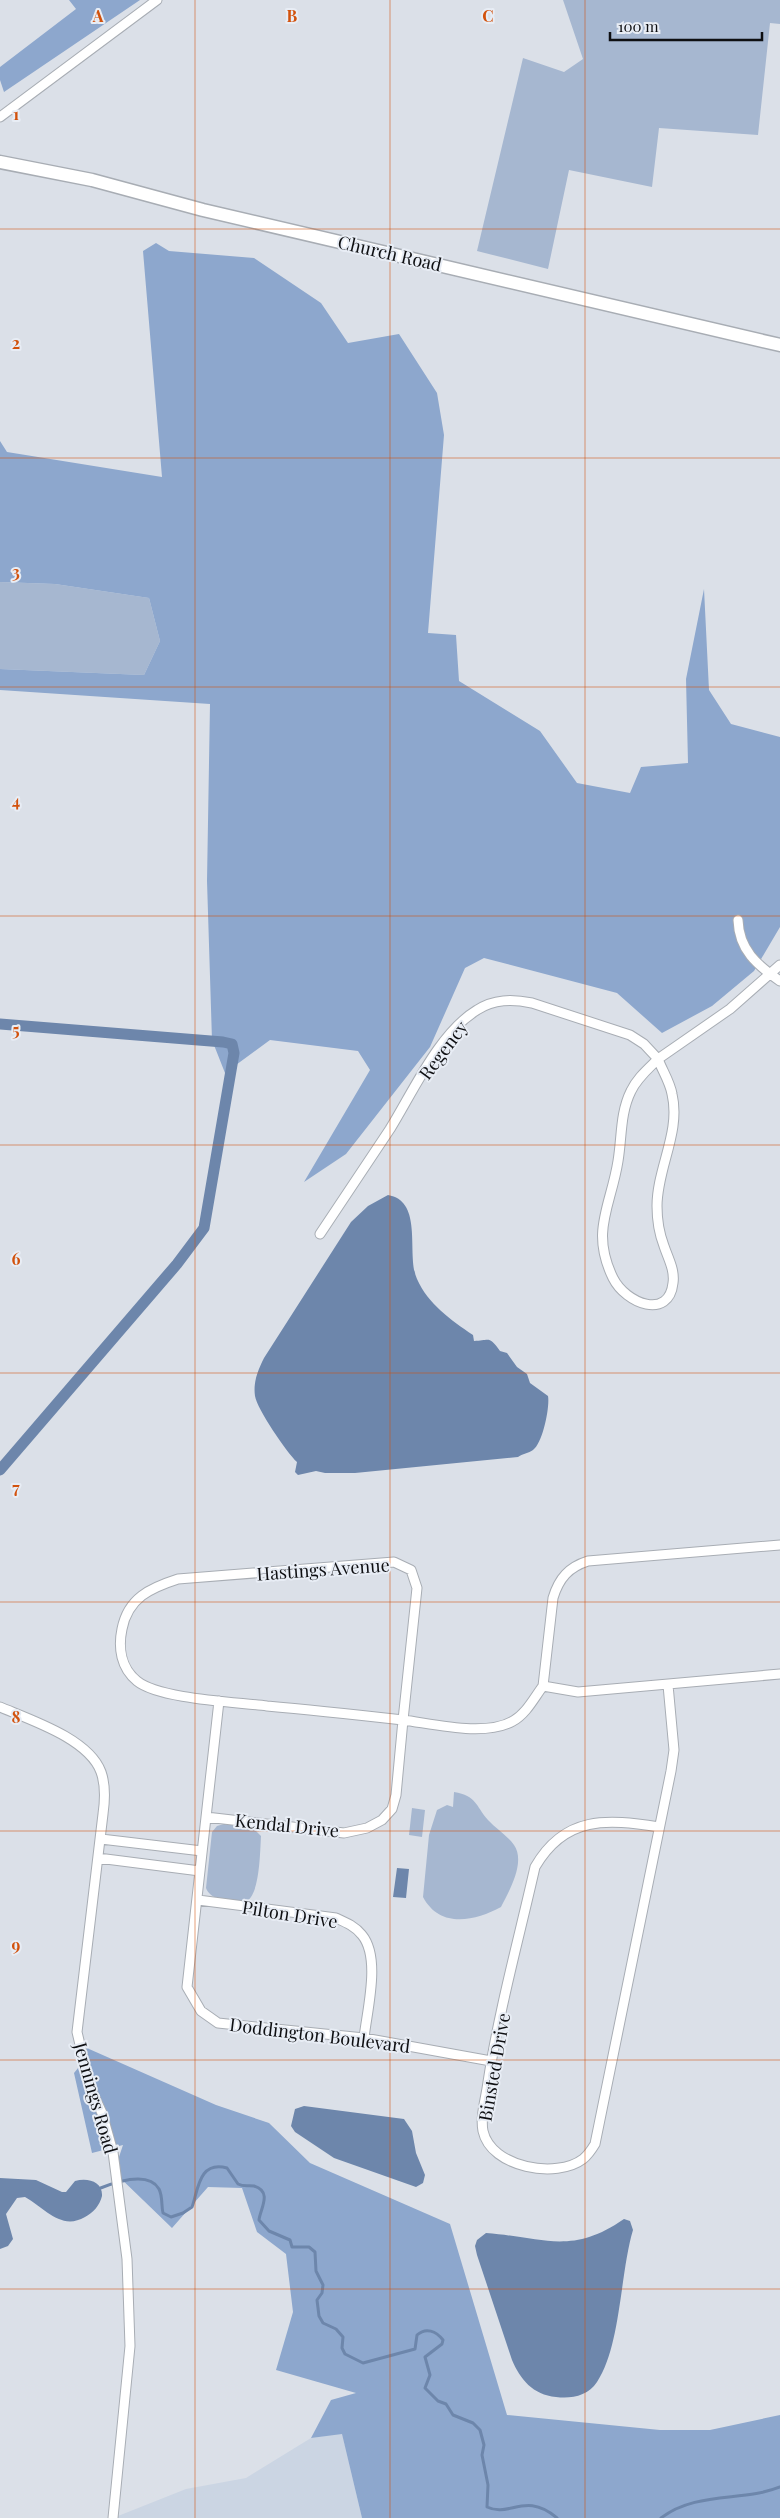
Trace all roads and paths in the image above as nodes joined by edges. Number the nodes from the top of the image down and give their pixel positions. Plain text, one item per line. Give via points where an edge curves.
1 (157, 0) edge
2 (0, 117) edge
3 (0, 162) edge
4 (780, 345) edge
5 (738, 920) dead end
6 (780, 965) edge
7 (769, 973) junction
8 (780, 981) edge
9 (658, 1059) junction
10 (320, 1234) dead end
11 (780, 1546) edge
12 (780, 1674) edge
13 (668, 1685) junction
14 (543, 1686) junction
15 (219, 1701) junction
16 (0, 1707) edge
17 (403, 1720) junction
18 (206, 1817) junction
19 (659, 1827) junction
20 (101, 1839) junction
21 (202, 1851) junction
22 (98, 1858) junction
23 (200, 1871) junction
24 (198, 1900) junction
25 (364, 2038) junction
26 (491, 2061) junction
27 (113, 2518) edge

1 - 2 street
3 - 4 main road, Church Road via 92,180 203,210
5 - 7 street via 746,950
6 - 7 street
7 - 8 street
7 - 9 street via 730,1009
9 - 9 street via 673,1102 672,1131 659,1187 657,1213 674,1282 668,1296 654,1304 636,1302 619,1289 605,1257 602,1227 616,1172 626,1102 637,1080
9 - 10 street, Regency via 630,1035 543,1006 520,1000 486,1005 469,1016 441,1046
11 - 14 street via 588,1561 575,1565 561,1579 553,1598
12 - 13 street
13 - 14 street via 578,1692
13 - 19 street, Binsted Drive via 674,1750
14 - 17 street via 522,1714 496,1728 478,1729
15 - 17 street, Hastings Avenue
15 - 17 street, Hastings Avenue via 152,1690 136,1680 125,1667 120,1640 123,1622 130,1606 141,1594 178,1579 394,1562 411,1570 417,1588
15 - 18 street, Doddington Boulevard
16 - 20 street, Jennings Road via 68,1738 93,1758 104,1786
17 - 18 street, Kendal Drive via 392,1809 382,1820 367,1828 344,1833
18 - 21 street, Doddington Boulevard
19 - 26 street, Binsted Drive via 615,1820 577,1827 544,1851 535,1867
19 - 26 street, Binsted Drive via 599,2132 595,2144 584,2158 554,2170 530,2167 494,2151 483,2131
20 - 21 street
20 - 22 street, Jennings Road
21 - 23 street, Doddington Boulevard
22 - 23 street
22 - 27 street, Jennings Road via 77,2032 90,2087 113,2152 127,2259 130,2346
23 - 24 street, Doddington Boulevard
24 - 25 street, Pilton Drive via 336,1918 349,1924 366,1942 373,1966
24 - 25 street, Doddington Boulevard via 188,1987 201,2011 218,2023
25 - 26 street, Doddington Boulevard

